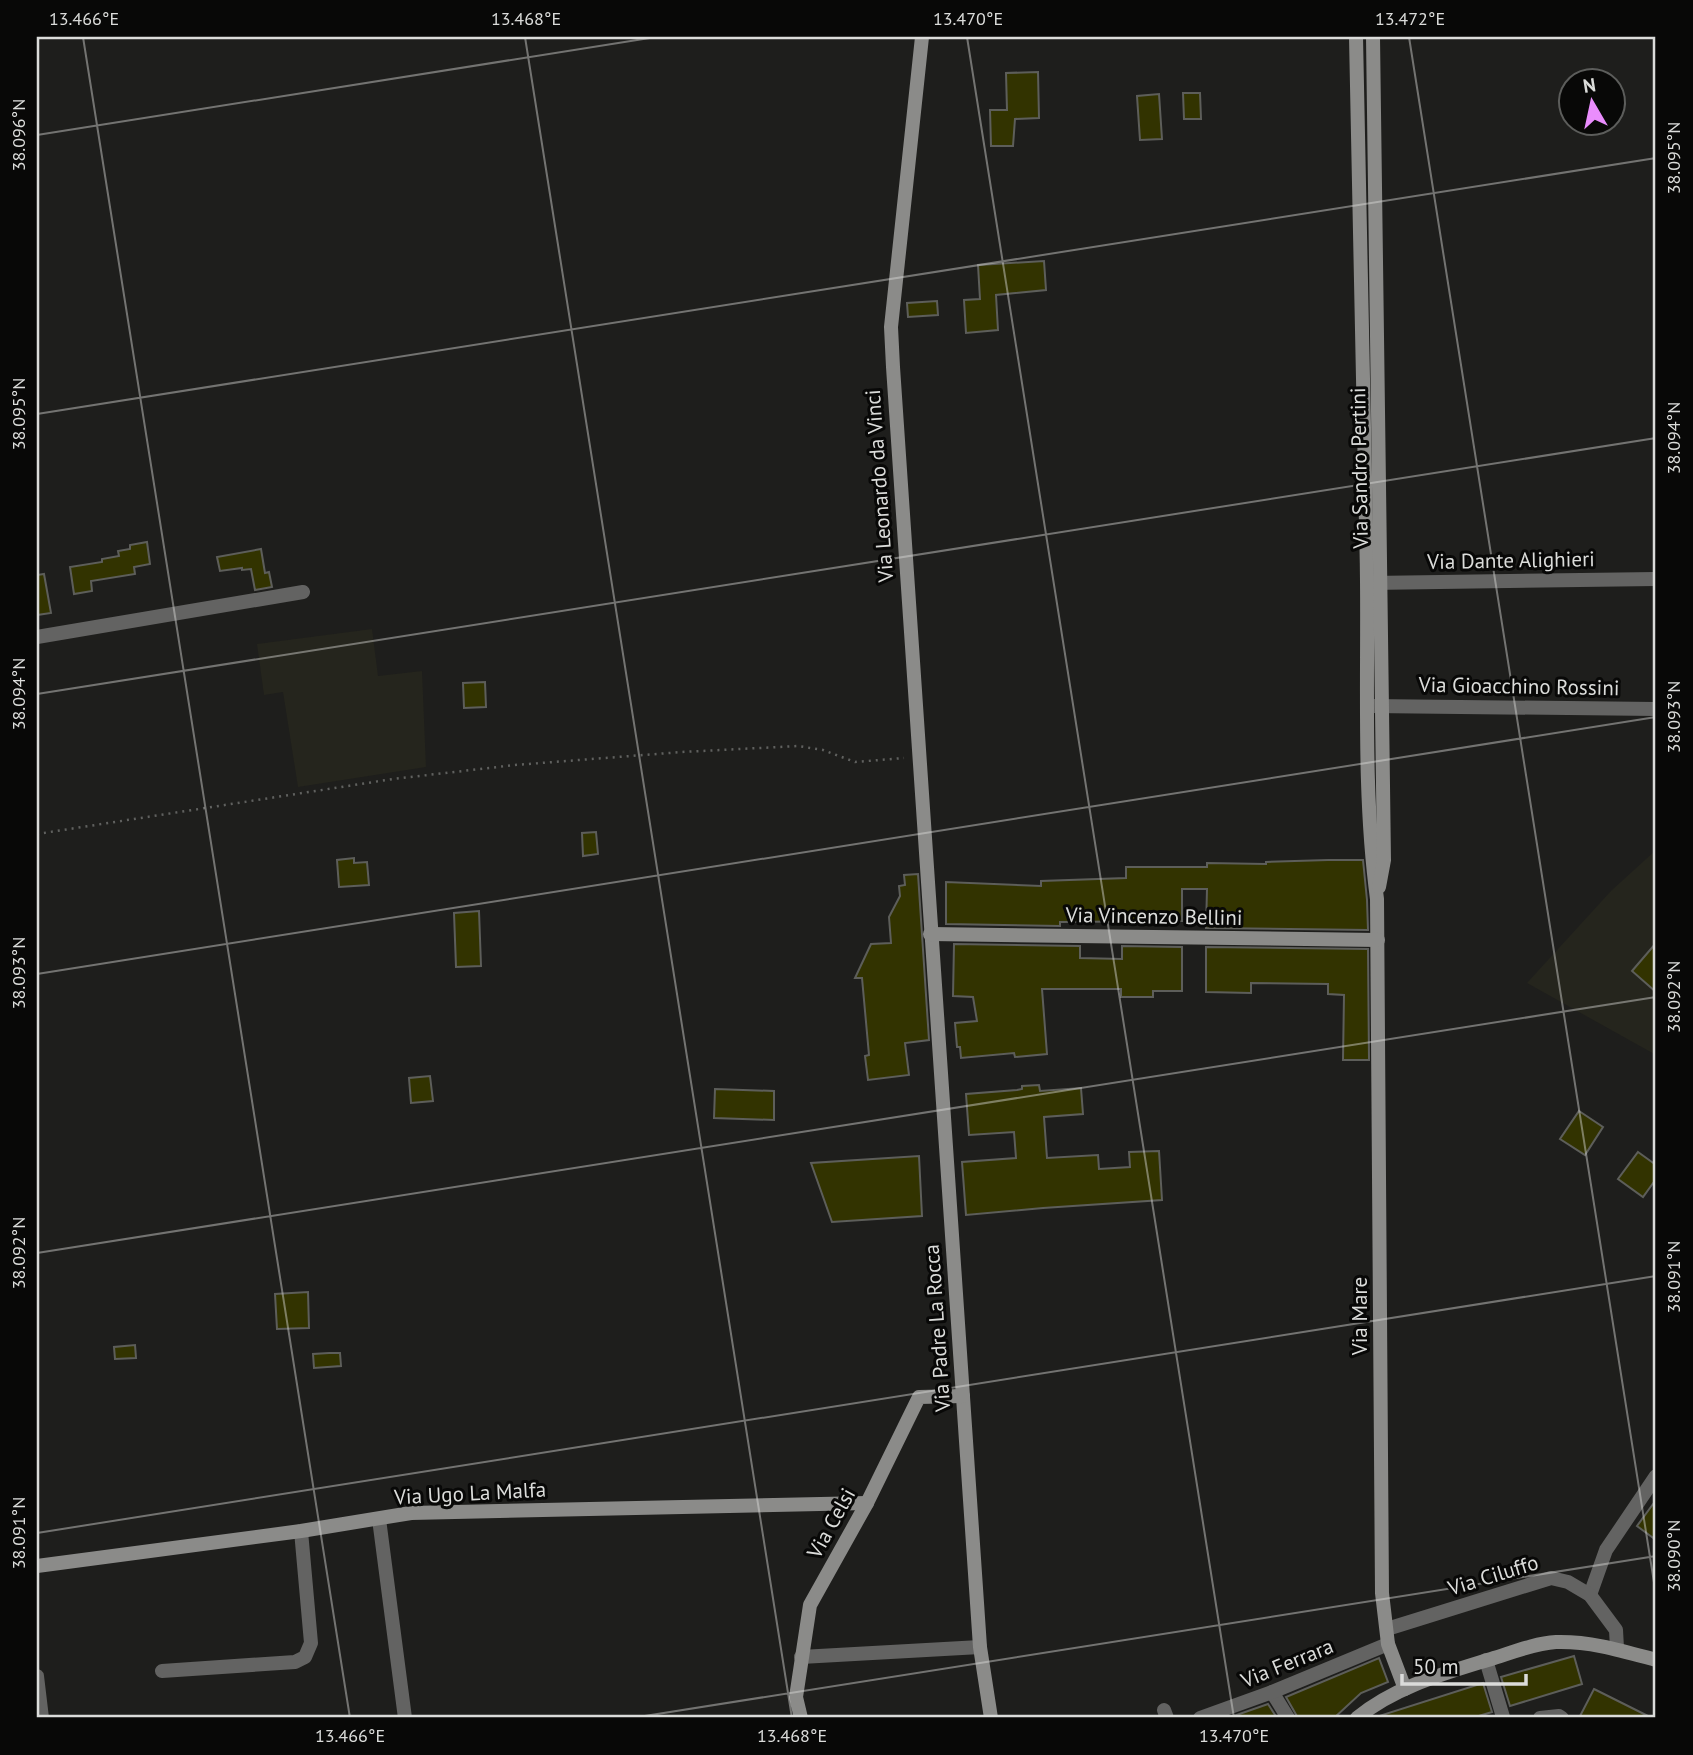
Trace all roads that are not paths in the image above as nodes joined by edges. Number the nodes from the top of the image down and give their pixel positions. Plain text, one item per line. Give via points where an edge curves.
1 (922, 37) edge
2 (1356, 37) edge
3 (1373, 37) edge
4 (1656, 579) edge
5 (1367, 582) junction
6 (1382, 583) junction
7 (303, 592) dead end
8 (37, 637) edge
9 (1366, 706) junction
10 (1382, 706) junction
11 (1656, 709) edge
12 (1377, 899) junction
13 (930, 934) junction
14 (1378, 940) junction
15 (962, 1396) junction
16 (1656, 1476) edge
17 (866, 1503) junction
18 (379, 1519) junction
19 (301, 1531) junction
20 (37, 1566) edge
21 (1590, 1595) junction
22 (1387, 1637) junction
23 (981, 1647) junction
24 (1617, 1648) junction
25 (801, 1657) junction
26 (1486, 1660) junction
27 (1656, 1660) edge
28 (162, 1671) dead end
29 (37, 1679) edge
30 (1405, 1689) junction
31 (1272, 1692) junction
32 (42, 1718) edge
33 (405, 1718) edge
34 (801, 1718) edge
35 (991, 1718) edge
36 (1200, 1718) edge
37 (1288, 1718) edge
38 (1357, 1718) edge
39 (1504, 1718) edge
40 (1540, 1718) edge
41 (1562, 1718) edge

1 - 13 street, Via Leonardo da Vinci via 891,327
2 - 5 street, Via Sandro Pertini
3 - 6 street, Via Sandro Pertini
4 - 6 street, Via Dante Alighieri
5 - 6 street, Via Dante Alighieri
5 - 9 street, Via Sandro Pertini
6 - 10 street, Via Sandro Pertini
7 - 8 street
9 - 10 street, Via Gioacchino Rossini
9 - 12 street, Via Sandro Pertini
10 - 11 street, Via Gioacchino Rossini
10 - 12 street, Via Sandro Pertini via 1384,860
12 - 14 street, Via Sandro Pertini
13 - 14 street, Via Vincenzo Bellini
13 - 15 street, Via Padre La Rocca
14 - 22 street, Via Mare via 1382,1593
15 - 17 street, Via Celsi via 919,1397
15 - 23 street, Via Padre La Rocca
16 - 21 street via 1606,1549
17 - 18 street, Via Ugo La Malfa via 411,1513
17 - 25 street, Via Celsi via 810,1605
18 - 19 street, Via Ugo La Malfa
18 - 33 street
19 - 20 street, Via Ugo La Malfa
19 - 28 street via 311,1643 305,1657 295,1662
21 - 22 street, Via Ciluffo via 1551,1578
21 - 24 street, Via Ciluffo via 1616,1630
22 - 30 street, Via Mare
22 - 31 street, Via Ferrara
23 - 25 street
23 - 35 street, Via Padre La Rocca
24 - 26 street via 1554,1642
24 - 27 street
25 - 34 street, Via Celsi via 796,1697
26 - 30 street
26 - 39 street
29 - 32 street
30 - 38 street via 1375,1703
31 - 36 street, Via Ferrara
31 - 37 street
40 - 41 street

